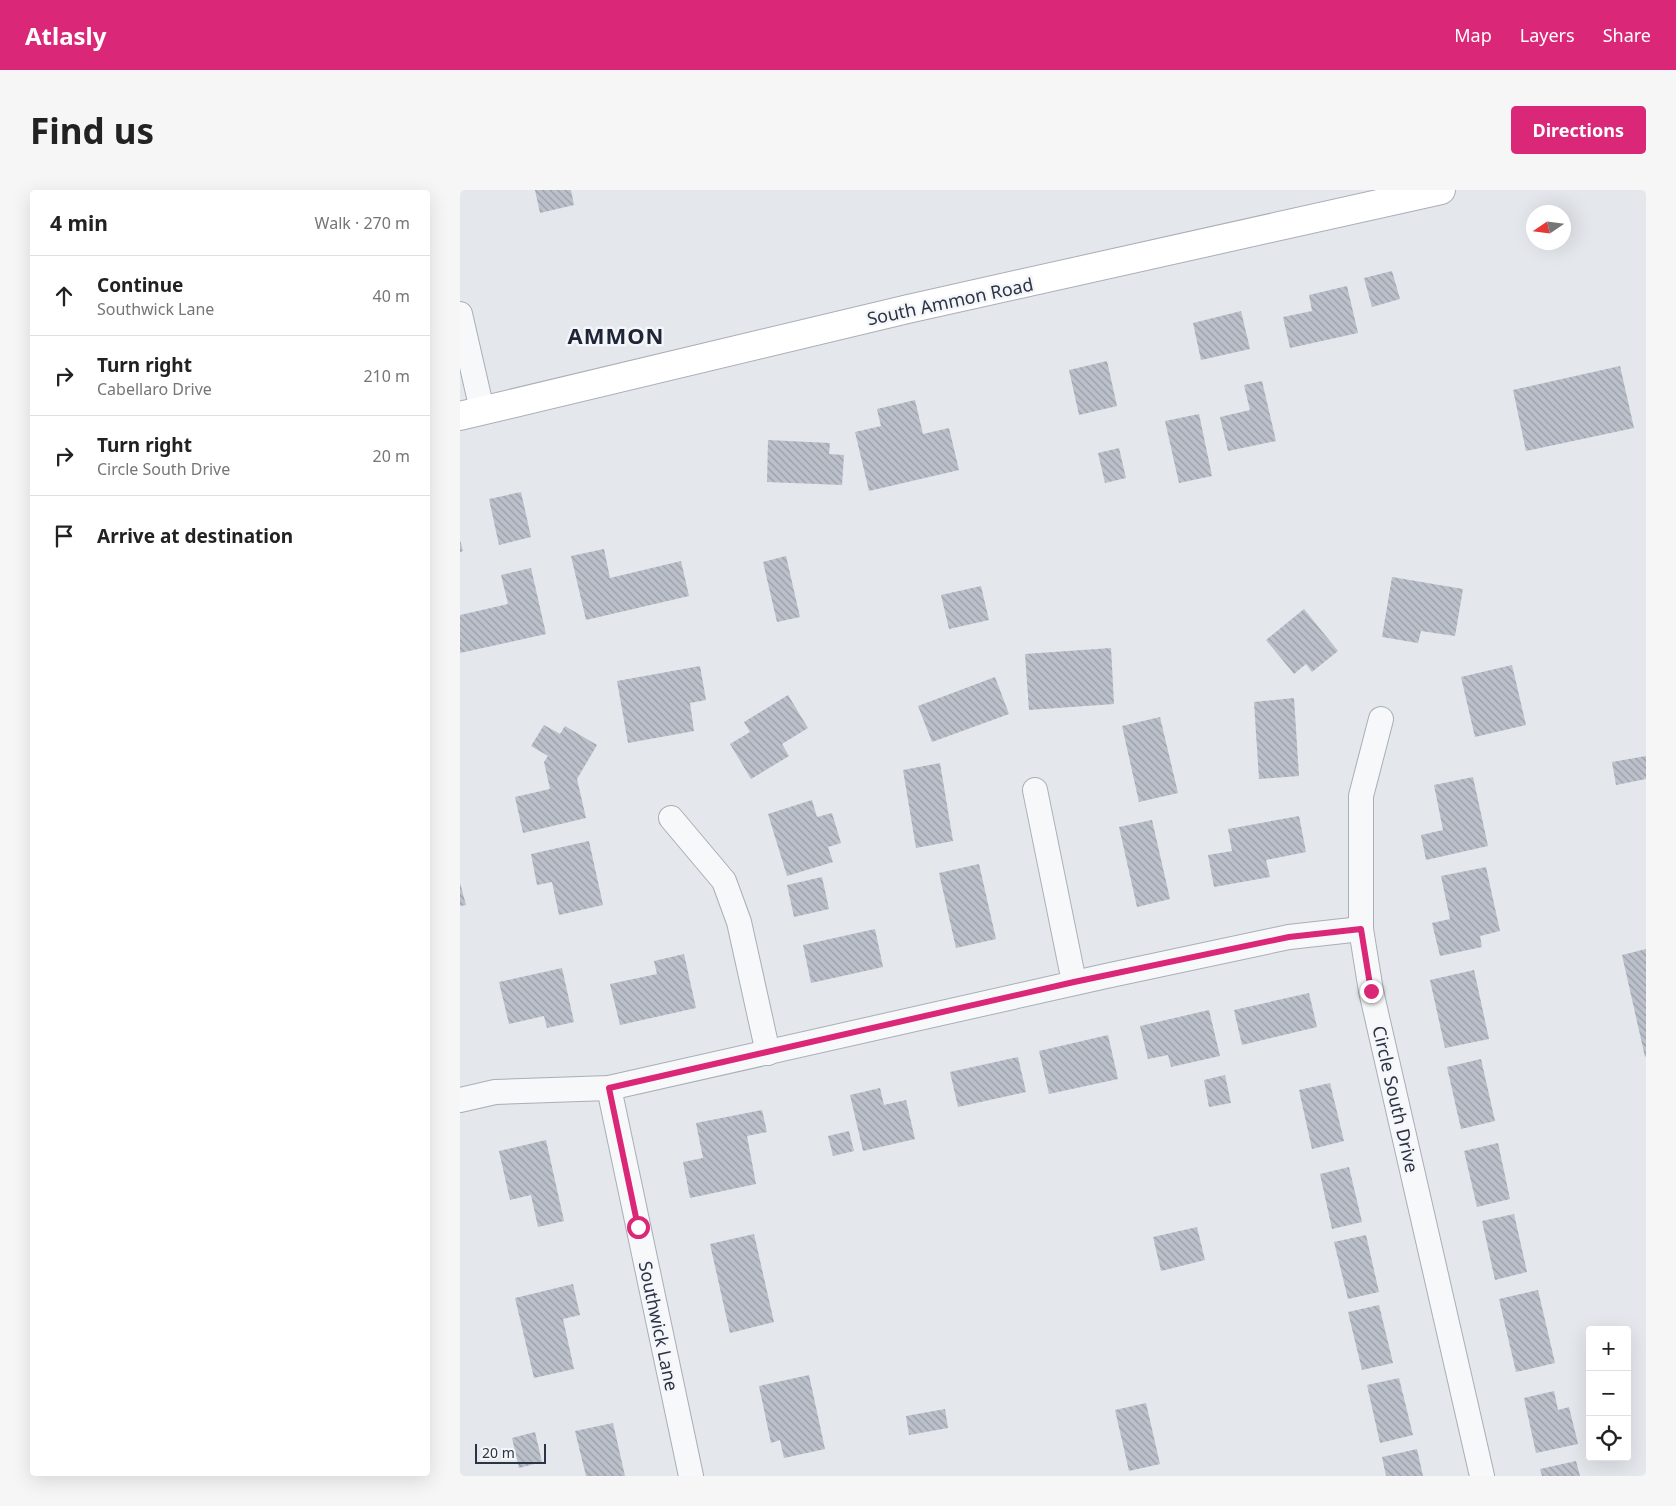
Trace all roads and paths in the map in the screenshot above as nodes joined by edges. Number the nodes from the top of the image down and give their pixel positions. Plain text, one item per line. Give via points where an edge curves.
1 (1441, 190) edge
2 (460, 314) edge
3 (471, 413) edge
4 (1381, 719) dead end
5 (1035, 790) dead end
6 (672, 818) dead end
7 (1361, 929) junction
8 (1074, 982) junction
9 (768, 1054) junction
10 (609, 1088) junction
11 (460, 1100) edge
12 (691, 1476) edge
13 (1482, 1476) edge

1 - 3 main road, South Ammon Road
2 - 3 street
4 - 7 street, Circle South Drive via 1361,796
5 - 8 street
6 - 9 street via 724,881 739,922
7 - 8 street via 1289,937
7 - 13 street, Circle South Drive via 1371,991
8 - 9 street
9 - 10 street
10 - 11 street via 495,1092
10 - 12 street, Southwick Lane

